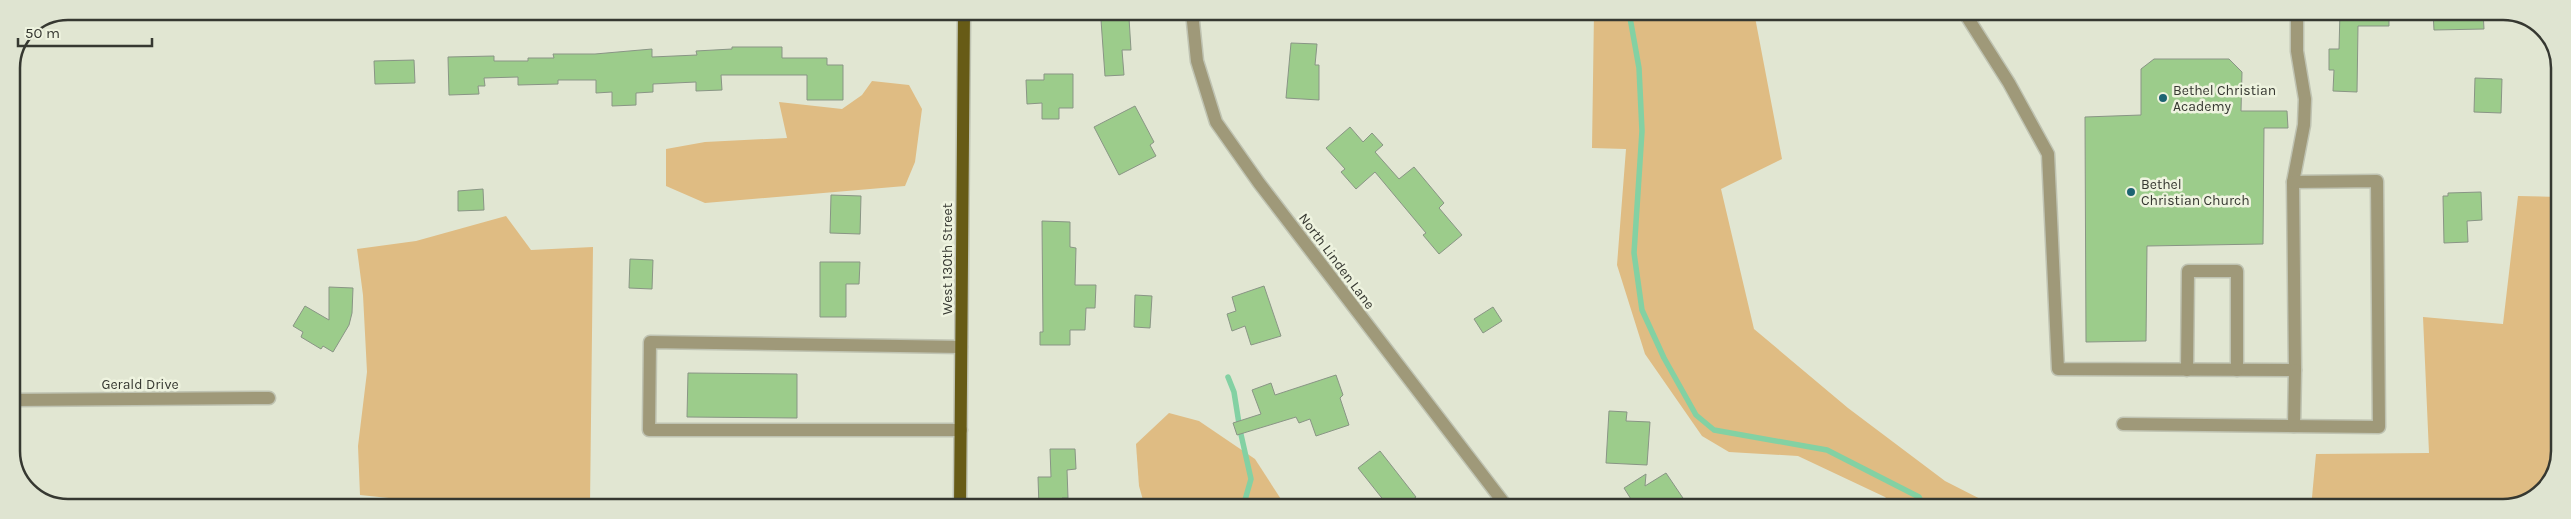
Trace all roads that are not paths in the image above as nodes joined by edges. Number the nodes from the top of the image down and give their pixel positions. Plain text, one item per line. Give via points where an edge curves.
1 (964, 20) edge
2 (1193, 20) edge
3 (1969, 20) edge
4 (2297, 20) edge
5 (2293, 182) junction
6 (961, 348) junction
7 (2187, 370) junction
8 (2237, 370) junction
9 (2295, 370) junction
10 (269, 398) dead end
11 (20, 400) edge
12 (2122, 424) dead end
13 (2294, 426) junction
14 (961, 430) junction
15 (960, 499) edge
16 (1500, 499) edge

1 - 6 main road, West 130th Street
2 - 16 street, North Linden Lane via 1197,61 1216,122 1258,183
3 - 7 street via 2048,154 2058,369
4 - 5 street via 2297,52 2305,108
5 - 9 street
5 - 13 street via 2377,181 2379,427
6 - 14 main road, West 130th Street
6 - 14 street via 650,342 649,430
7 - 8 street
7 - 8 street via 2188,270 2237,270
8 - 9 street
9 - 13 street
10 - 11 street, Gerald Drive
12 - 13 street
14 - 15 main road, West 130th Street

